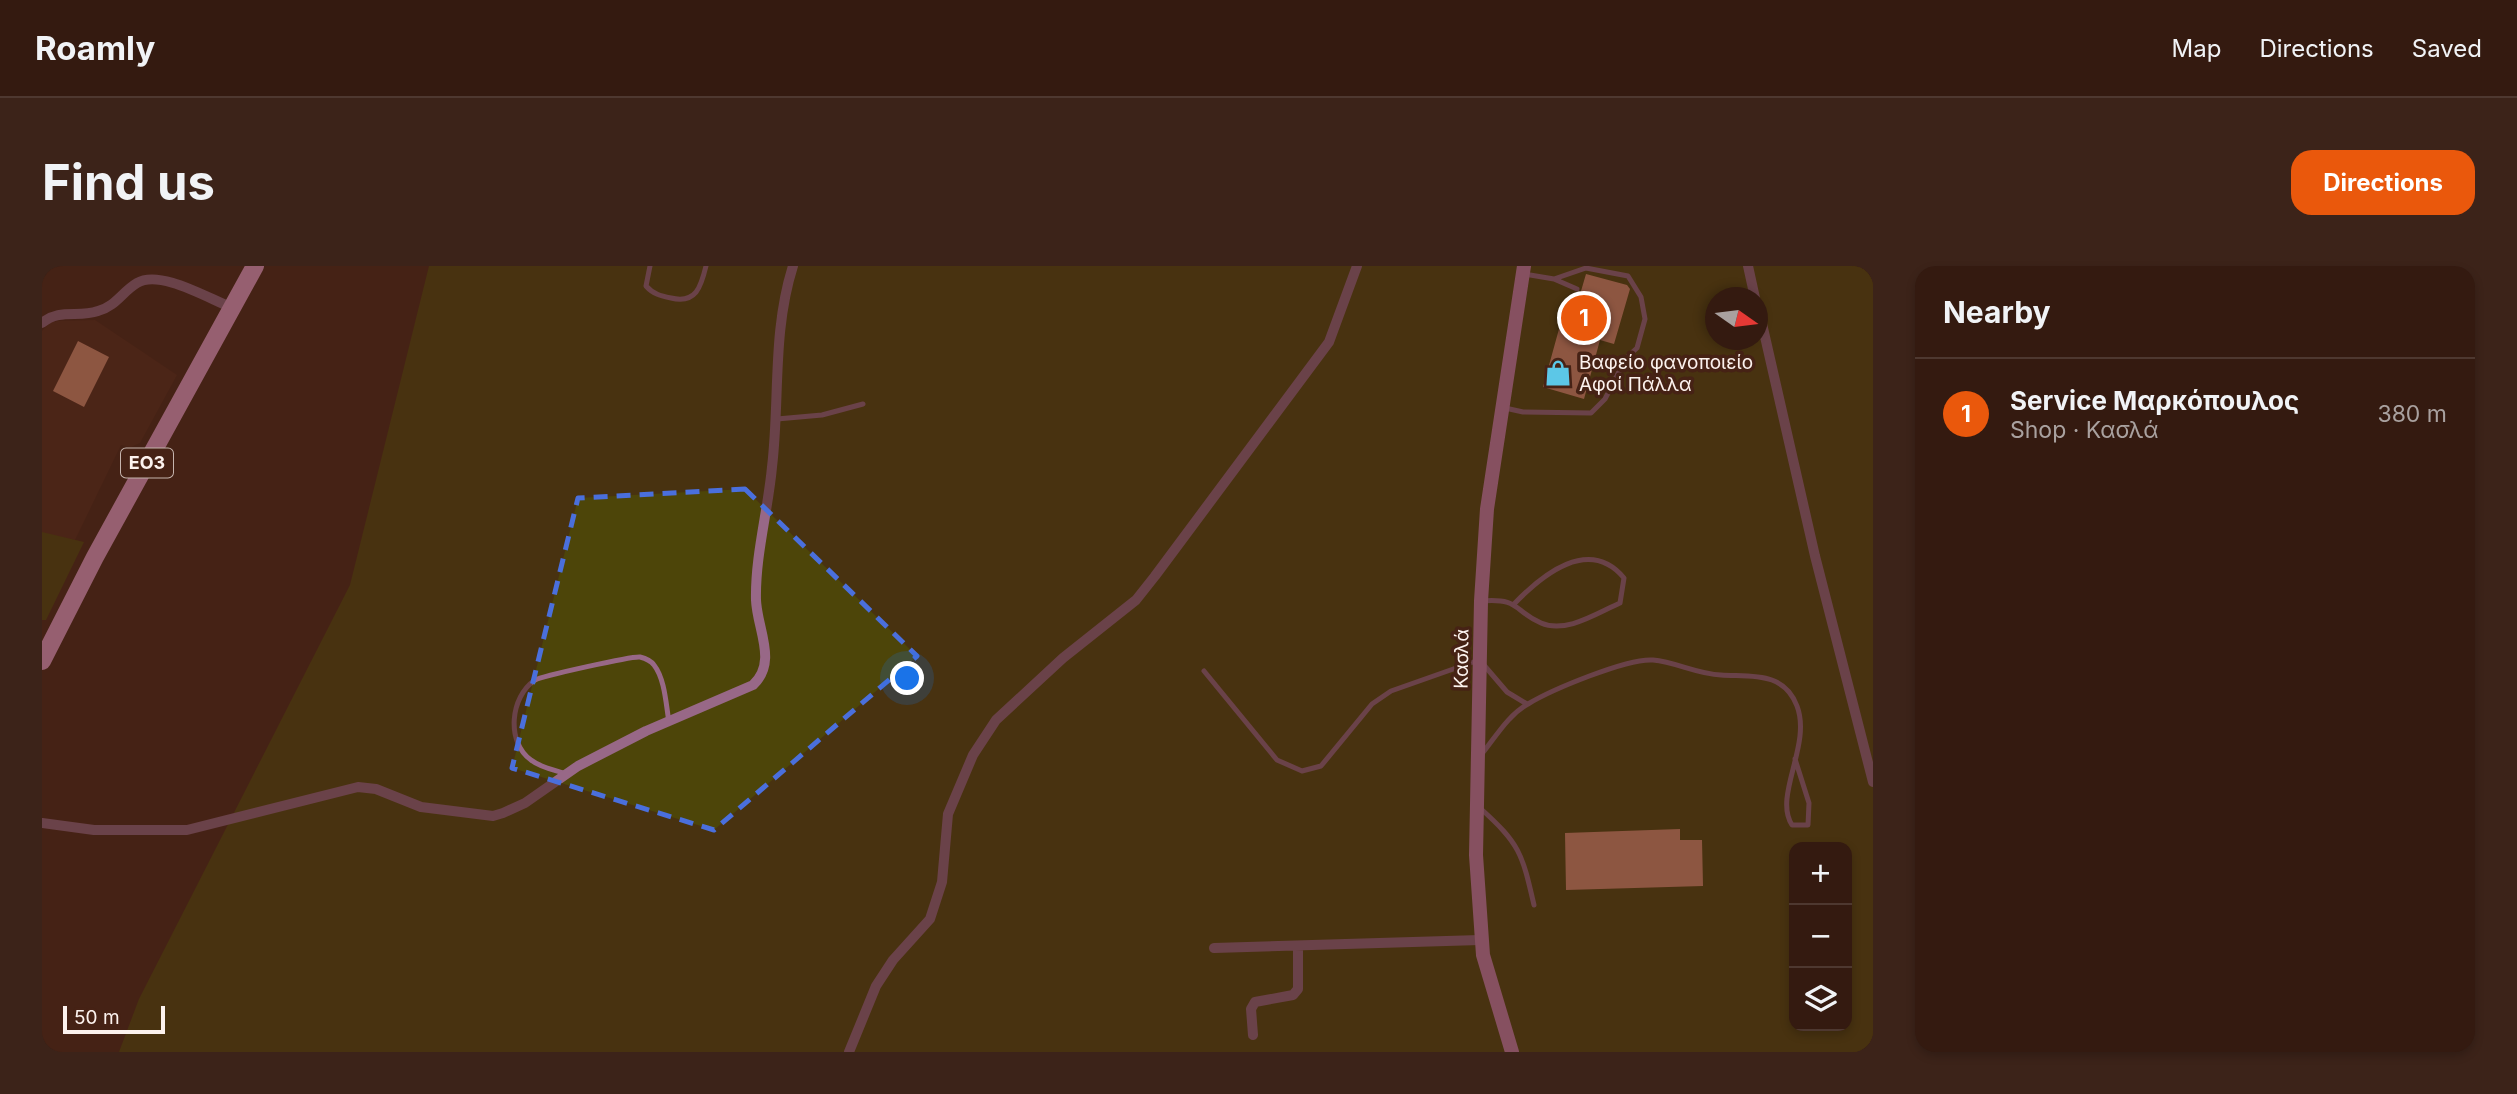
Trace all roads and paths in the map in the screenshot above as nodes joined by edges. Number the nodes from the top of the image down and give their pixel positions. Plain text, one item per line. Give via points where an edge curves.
1 (254, 266) edge
2 (650, 266) edge
3 (706, 266) edge
4 (793, 266) edge
5 (1357, 266) edge
6 (1748, 266) edge
7 (1524, 270) edge
8 (1554, 279) junction
9 (1753, 287) edge
10 (1577, 289) dead end
11 (233, 308) junction
12 (42, 323) edge
13 (1768, 350) edge
14 (863, 404) dead end
15 (1502, 407) junction
16 (777, 419) junction
17 (1481, 601) junction
18 (1514, 604) junction
19 (1480, 659) junction
20 (42, 661) edge
21 (1204, 671) dead end
22 (1527, 704) junction
23 (669, 722) junction
24 (1478, 758) junction
25 (1795, 759) junction
26 (567, 774) junction
27 (1873, 782) edge
28 (1477, 806) junction
29 (42, 823) edge
30 (1534, 905) dead end
31 (1480, 940) junction
32 (1298, 947) junction
33 (1214, 948) dead end
34 (1253, 1035) dead end
35 (849, 1052) edge
36 (1512, 1052) edge

1 - 11 main road, ΕΟ3
2 - 3 lane via 646,286 652,293 682,301 696,293
4 - 16 street via 779,320
5 - 35 street via 1329,342 1155,576 1118,616 1063,658 996,720 973,755 948,814 942,882 930,919 876,986
6 - 9 street
7 - 8 lane
7 - 15 street, Κασλά
8 - 10 lane
8 - 15 lane via 1586,268 1628,276 1641,297 1646,319 1637,348 1591,413 1523,412
11 - 12 street via 168,281 149,279 102,310 53,314
11 - 20 main road, ΕΟ3
13 - 27 street
14 - 16 lane via 822,415
15 - 17 street, Κασλά via 1487,509
16 - 23 street via 756,591 765,667 753,685
17 - 18 lane via 1503,599
17 - 19 street, Κασλά
18 - 18 lane via 1540,622 1570,624 1620,603 1624,578 1609,563 1594,559 1574,562 1536,582
19 - 21 lane via 1391,691 1372,704 1321,766 1302,771 1277,760
19 - 22 lane via 1497,684
19 - 24 street, Κασλά
22 - 24 lane
22 - 25 lane via 1637,661 1654,660 1708,674 1764,676 1782,684 1798,708 1803,735
23 - 26 street
23 - 26 lane via 654,665 638,656 537,678 518,698 513,716 517,736 531,760
24 - 28 street, Κασλά
25 - 25 lane via 1786,813 1798,827 1808,825 1810,813
26 - 29 street via 525,803 493,816 421,807 358,786 187,830 102,830
28 - 30 lane via 1518,846
28 - 31 street, Κασλά
31 - 32 street
31 - 36 street, Κασλά
32 - 33 street
32 - 34 street via 1298,989 1293,995 1255,1002 1251,1009

